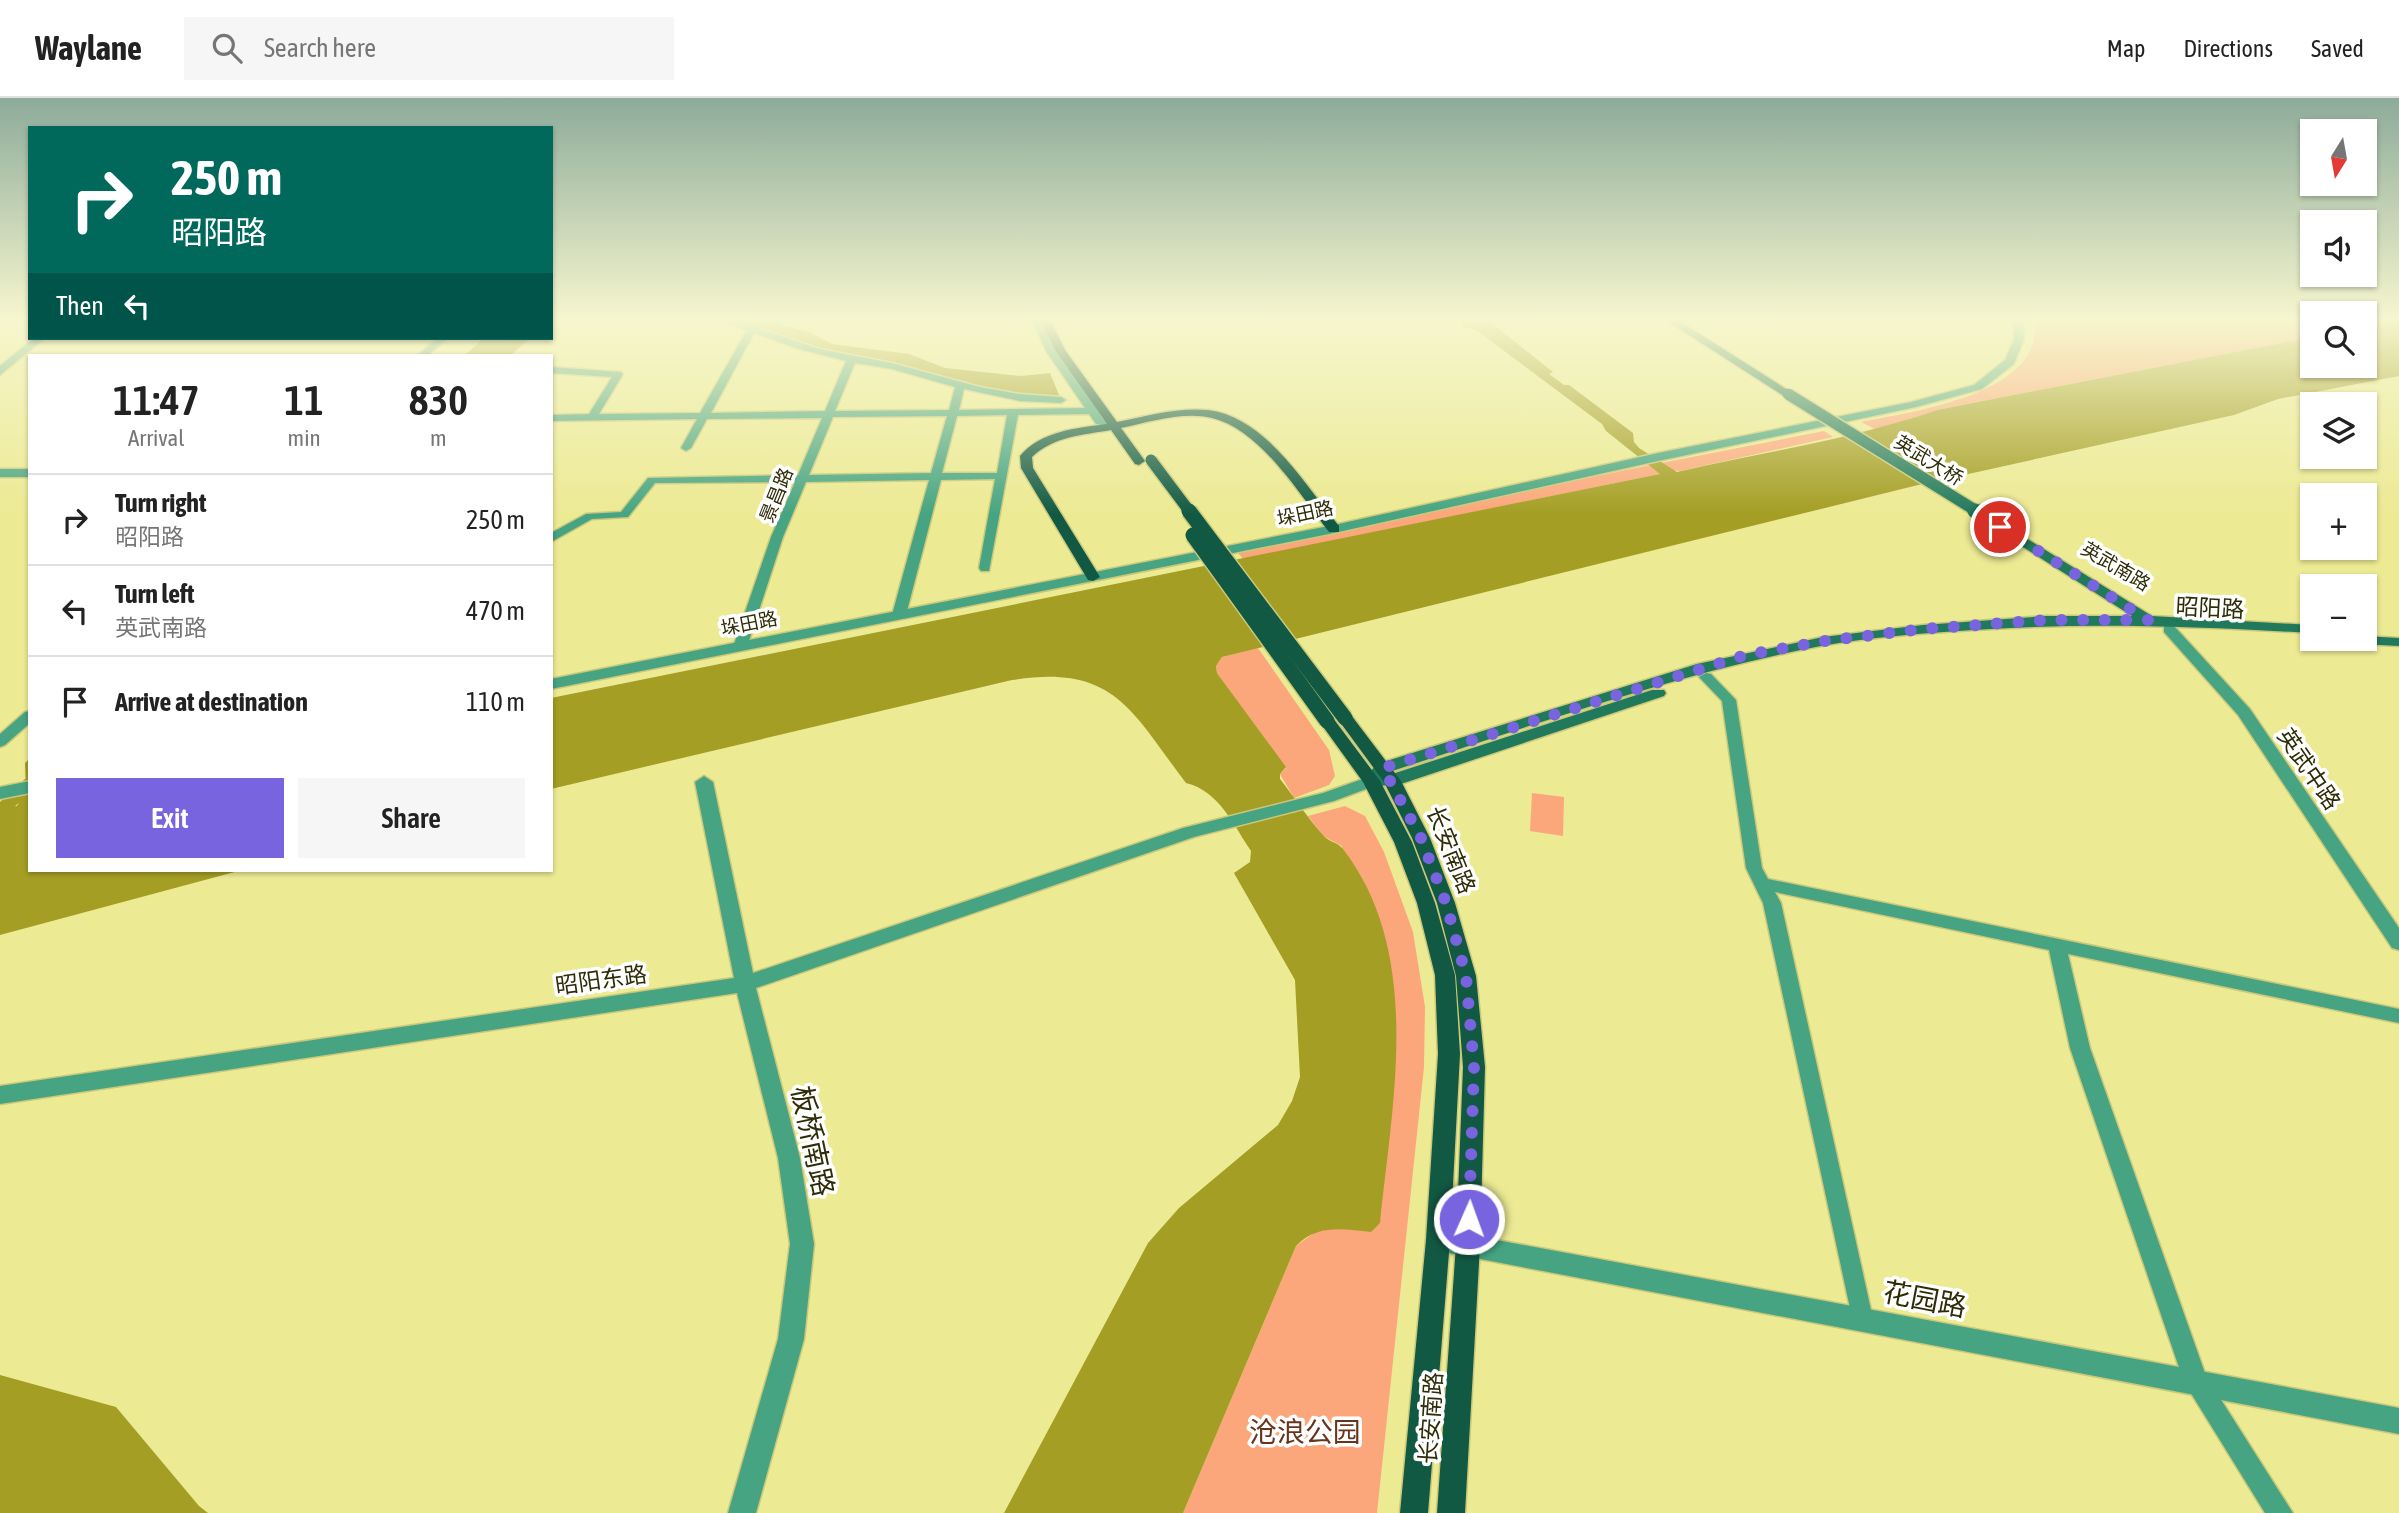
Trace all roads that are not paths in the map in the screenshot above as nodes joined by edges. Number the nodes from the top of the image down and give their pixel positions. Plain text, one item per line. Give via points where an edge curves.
1 (613, 383) edge
2 (722, 383) edge
3 (842, 383) edge
4 (947, 383) edge
5 (1073, 383) edge
6 (1087, 383) edge
7 (1094, 383) edge
8 (1776, 383) edge
9 (1777, 383) edge
10 (1983, 383) edge
11 (960, 387) junction
12 (1794, 394) junction
13 (1062, 400) dead end
14 (1092, 411) junction
15 (1013, 412) junction
16 (951, 413) junction
17 (828, 415) junction
18 (704, 416) junction
19 (553, 418) edge
20 (592, 418) junction
21 (1121, 425) junction
22 (686, 448) dead end
23 (0, 473) edge
24 (28, 473) edge
25 (1000, 476) junction
26 (933, 477) junction
27 (801, 479) junction
28 (1984, 513) junction
29 (1334, 529) junction
30 (553, 536) edge
31 (985, 568) dead end
32 (1093, 578) junction
33 (899, 615) junction
34 (2148, 620) junction
35 (2169, 624) junction
36 (2300, 629) edge
37 (2377, 633) edge
38 (2399, 634) edge
39 (2300, 636) edge
40 (2377, 641) edge
41 (2399, 642) edge
42 (740, 647) junction
43 (1706, 677) junction
44 (553, 684) edge
45 (28, 717) edge
46 (0, 742) edge
47 (1382, 776) junction
48 (704, 782) dead end
49 (28, 787) edge
50 (0, 793) edge
51 (1763, 884) junction
52 (2399, 943) edge
53 (2057, 944) junction
54 (745, 984) junction
55 (2399, 1016) edge
56 (0, 1095) edge
57 (1438, 1240) junction
58 (1468, 1245) junction
59 (1862, 1319) junction
60 (2196, 1382) junction
61 (2399, 1422) edge
62 (743, 1513) edge
63 (1414, 1513) edge
64 (1451, 1513) edge
65 (2280, 1513) edge

1 - 20 street
2 - 18 street
3 - 17 street, 景昌路
4 - 11 street
5 - 14 street
6 - 21 main road, 长安南路
7 - 21 main road, 长安南路
8 - 12 main road
9 - 12 main road
10 - 29 street, 垛田路 via 1912,405
11 - 13 street
11 - 16 street
12 - 28 main road, 英武大桥, bridge
14 - 15 street
14 - 21 street via 1100,422
15 - 16 street
15 - 25 street
16 - 17 street
16 - 26 street
17 - 18 street
17 - 27 street, 景昌路
18 - 20 street
18 - 22 street
19 - 20 street
21 - 29 main road via 1192,414 1233,419 1255,436
21 - 32 main road via 1047,439 1026,456 1027,468
21 - 47 main road, 长安南路, bridge
23 - 24 street
25 - 26 street
25 - 31 street
26 - 27 street
26 - 33 street
27 - 30 street via 652,480 624,515 590,516
27 - 42 street, 景昌路
28 - 34 main road, 英武南路
28 - 35 main road, 英武南路
29 - 32 street, 垛田路
32 - 33 street, 垛田路
33 - 42 street, 垛田路
34 - 35 main road, 昭阳路
34 - 47 main road, 昭阳路 via 2046,620 1923,629 1746,655
35 - 36 main road, 昭阳路
35 - 39 main road, 昭阳路
35 - 43 main road, 昭阳路 via 1927,635 1751,664
35 - 52 street, 英武中路 via 2244,712
37 - 38 main road
40 - 41 main road
42 - 44 street, 垛田路
43 - 47 main road, 昭阳路
43 - 51 street via 1729,700 1754,868
45 - 46 street
47 - 54 street, 昭阳东路 via 1328,797 1189,832
47 - 57 main road, 长安南路 via 1445,975 1449,1054
47 - 58 main road, 长安南路 via 1421,838 1446,903 1466,976 1474,1067
48 - 54 street, 板桥南路
49 - 50 street
51 - 53 street
51 - 59 street via 1772,903
53 - 55 street
53 - 60 street via 2080,1048
54 - 56 street, 昭阳东路
54 - 62 street, 板桥南路 via 789,1158 802,1244 791,1339
57 - 58 street, 花园路
57 - 63 main road, 长安南路
58 - 59 street, 花园路
58 - 64 main road, 长安南路
59 - 60 street, 花园路
60 - 61 street, 花园路
60 - 65 street

